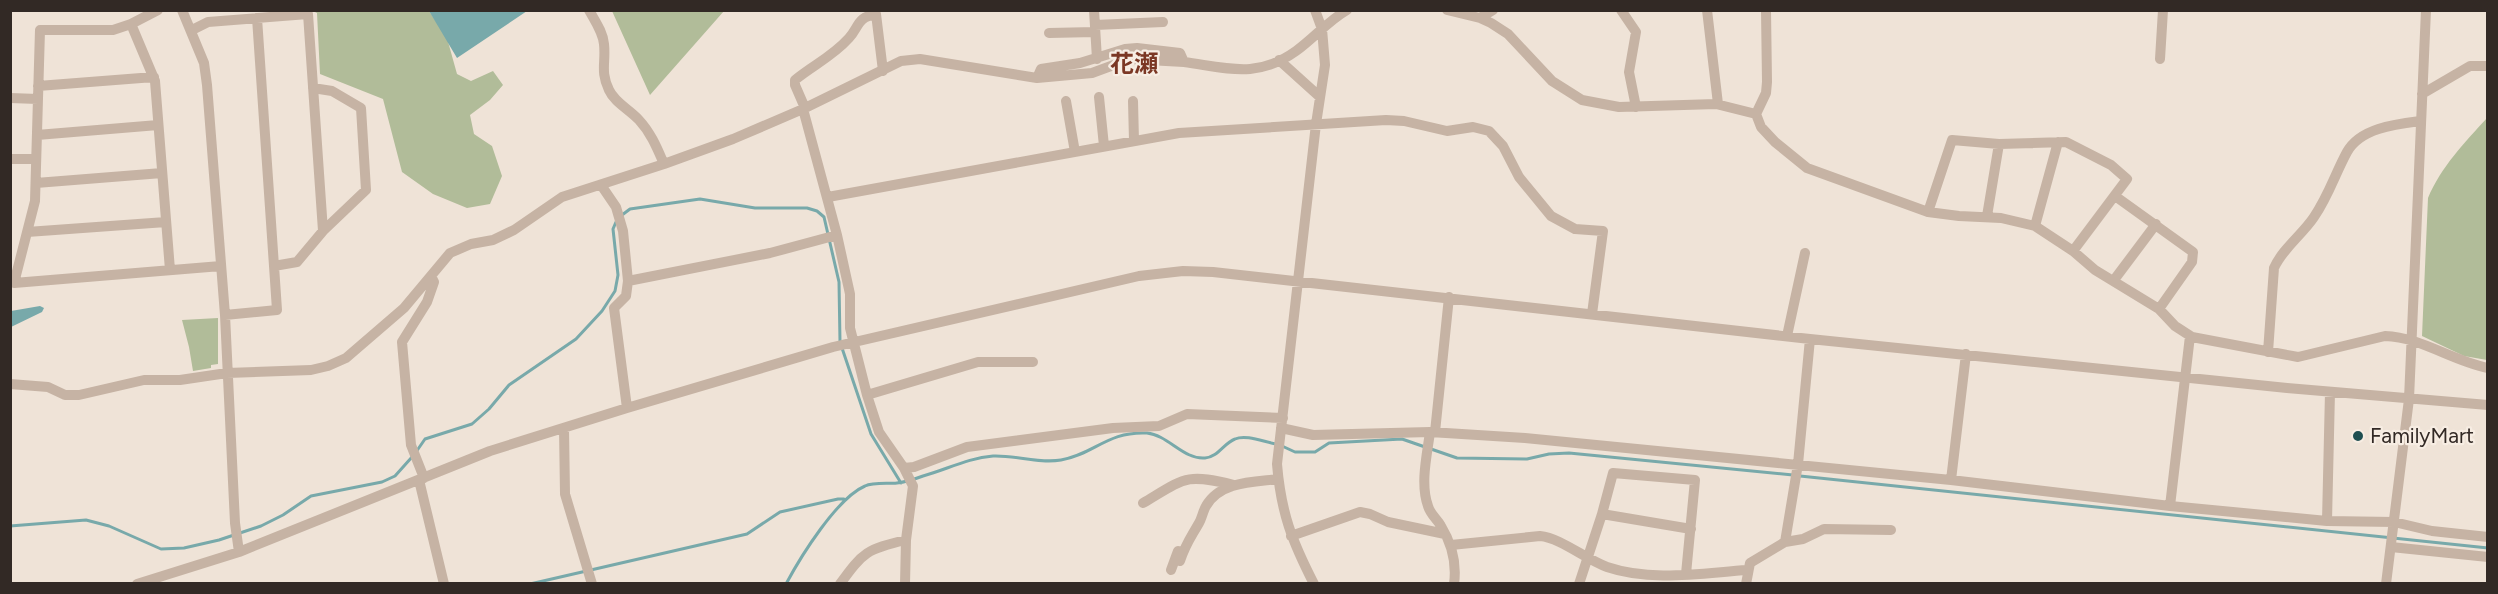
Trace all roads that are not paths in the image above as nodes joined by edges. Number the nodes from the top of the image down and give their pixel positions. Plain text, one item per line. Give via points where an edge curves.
1 (158, 10) edge
2 (182, 10) edge
3 (589, 10) edge
4 (1094, 10) edge
5 (1315, 10) edge
6 (1347, 10) edge
7 (1447, 10) edge
8 (1494, 10) edge
9 (1621, 10) edge
10 (1707, 10) edge
11 (1766, 10) edge
12 (2163, 10) edge
13 (2426, 10) edge
14 (875, 12) edge
15 (257, 18) junction
16 (1480, 18) junction
17 (1163, 22) dead end
18 (131, 24) junction
19 (1095, 28) junction
20 (1322, 29) junction
21 (192, 30) junction
22 (1049, 33) dead end
23 (1097, 59) junction
24 (2160, 59) dead end
25 (1280, 60) junction
26 (1184, 62) junction
27 (2487, 66) edge
28 (883, 71) junction
29 (154, 77) junction
30 (1037, 78) junction
31 (38, 86) junction
32 (313, 88) junction
33 (2422, 94) junction
34 (1099, 97) dead end
35 (1320, 97) junction
36 (10, 98) edge
37 (38, 99) junction
38 (1066, 101) dead end
39 (1133, 101) dead end
40 (1718, 104) junction
41 (1636, 107) junction
42 (804, 108) junction
43 (1756, 114) junction
44 (2420, 121) junction
45 (1316, 124) junction
46 (158, 125) junction
47 (37, 135) junction
48 (1134, 141) junction
49 (2058, 142) junction
50 (1999, 144) junction
51 (1104, 146) junction
52 (1075, 152) junction
53 (10, 159) edge
54 (36, 159) junction
55 (664, 164) junction
56 (162, 173) junction
57 (36, 183) junction
58 (601, 185) junction
59 (2115, 196) junction
60 (828, 197) junction
61 (1928, 212) junction
62 (1987, 216) junction
63 (166, 222) junction
64 (2156, 224) junction
65 (2035, 226) junction
66 (323, 231) junction
67 (27, 232) junction
68 (837, 235) junction
69 (2073, 251) junction
70 (1805, 253) dead end
71 (221, 266) junction
72 (274, 266) junction
73 (170, 270) junction
74 (431, 276) junction
75 (2115, 280) junction
76 (628, 281) junction
77 (1299, 281) junction
78 (1449, 297) junction
79 (2159, 309) junction
80 (1592, 314) junction
81 (225, 315) junction
82 (1786, 336) junction
83 (2190, 336) junction
84 (1810, 339) junction
85 (2412, 340) junction
86 (851, 344) junction
87 (2268, 352) junction
88 (1966, 354) junction
89 (1032, 362) dead end
90 (2487, 368) edge
91 (227, 373) junction
92 (2185, 376) junction
93 (10, 384) edge
94 (2330, 392) junction
95 (867, 395) junction
96 (2409, 399) junction
97 (2487, 405) edge
98 (627, 408) junction
99 (564, 428) junction
100 (1432, 432) junction
101 (1281, 434) junction
102 (1798, 467) junction
103 (908, 477) junction
104 (422, 478) junction
105 (1278, 479) junction
106 (1951, 480) junction
107 (1234, 485) junction
108 (1143, 503) dead end
109 (2170, 506) junction
110 (1602, 514) junction
111 (2327, 521) junction
112 (2394, 524) junction
113 (1691, 528) junction
114 (1891, 530) dead end
115 (1445, 534) junction
116 (1291, 536) junction
117 (2487, 537) edge
118 (906, 540) junction
119 (1186, 541) junction
120 (1785, 542) junction
121 (1451, 545) junction
122 (2391, 547) junction
123 (238, 552) junction
124 (2487, 556) edge
125 (1587, 559) junction
126 (1180, 561) dead end
127 (1171, 570) dead end
128 (1747, 570) junction
129 (1686, 574) junction
130 (137, 584) edge
131 (444, 584) edge
132 (592, 584) edge
133 (840, 584) edge
134 (904, 584) edge
135 (1314, 584) edge
136 (1454, 584) edge
137 (1579, 584) edge
138 (1746, 584) edge
139 (2386, 584) edge

1 - 18 street
2 - 21 street
3 - 55 street via 602,32 603,76 612,97 652,136
4 - 19 street
5 - 20 street
6 - 20 street
7 - 16 street
8 - 16 street
9 - 41 street via 1636,32 1629,72
10 - 40 street
11 - 43 street via 1766,93
12 - 24 street
13 - 33 street
14 - 28 street
14 - 42 street via 854,27 851,36 834,53 795,80
15 - 21 street via 208,22
15 - 32 street via 308,14
15 - 72 street
16 - 41 street via 1508,34 1552,81 1582,100
17 - 19 street
18 - 29 street
18 - 31 street via 107,31 40,30
19 - 22 street
19 - 23 street
20 - 25 street
20 - 35 street via 1326,51
21 - 71 street via 207,85
23 - 26 street via 1137,48 1180,53
23 - 30 street via 1041,69
25 - 26 street via 1244,70
25 - 35 street
26 - 30 street via 1130,59 1092,73
27 - 33 street via 2470,66
28 - 30 street via 901,61 920,59
28 - 42 street
29 - 31 street
29 - 46 street
31 - 37 street
32 - 66 street
32 - 66 street via 332,91 361,108 366,190
33 - 44 street
34 - 51 street
35 - 45 street
36 - 37 street
37 - 47 street
38 - 52 street
39 - 48 street
40 - 41 street
40 - 43 street
42 - 55 street
42 - 60 street
43 - 61 street via 1761,127 1775,142 1807,168
44 - 85 street
44 - 87 street via 2383,127 2361,138 2347,151 2321,207 2274,268
45 - 48 street via 1179,133
45 - 77 street
45 - 80 street via 1395,120 1440,130 1473,127 1488,131 1503,146 1519,177 1551,216 1575,229 1603,231
46 - 47 street
46 - 56 street
47 - 54 street
48 - 51 street
49 - 50 street
49 - 59 street via 2066,142 2111,165 2127,179
49 - 65 street
50 - 61 street via 1952,141
50 - 62 street
51 - 52 street
52 - 60 street
53 - 54 street
54 - 57 street
55 - 58 street
56 - 57 street
56 - 63 street
57 - 67 street
58 - 74 street via 562,197 493,240 450,253
58 - 76 street via 616,207 623,231
59 - 64 street
59 - 69 street
60 - 68 street
61 - 62 street
62 - 65 street
63 - 67 street
63 - 73 street
64 - 75 street
64 - 79 street via 2193,252 2192,262
65 - 69 street
66 - 72 street via 297,262
67 - 73 street via 14,283
68 - 76 street via 770,253
68 - 86 street via 850,294
69 - 75 street via 2095,270
70 - 82 street
71 - 73 street
71 - 81 street
72 - 81 street via 278,310
74 - 91 street via 404,308 346,358 311,370
74 - 104 street via 434,282 427,302 402,342 411,445
75 - 79 street
76 - 98 street via 626,296 614,308
77 - 78 street
77 - 86 street via 1214,272 1160,273
77 - 101 street
78 - 80 street
78 - 100 street
79 - 83 street
80 - 82 street
81 - 91 street
82 - 84 street
83 - 87 street
83 - 92 street
84 - 88 street
84 - 102 street
85 - 87 street via 2385,336 2305,357
85 - 90 street
85 - 96 street
86 - 95 street
86 - 98 street
88 - 92 street
88 - 106 street
89 - 95 street via 978,362
91 - 93 street via 180,380 144,380 79,395 48,387
91 - 123 street
92 - 94 street
92 - 109 street
94 - 96 street
94 - 111 street
95 - 103 street via 879,432
96 - 97 street
96 - 112 street
98 - 99 street
99 - 104 street
99 - 132 street via 565,494
100 - 101 street
100 - 102 street via 1537,439
100 - 115 street via 1426,465 1426,499 1428,509
101 - 103 street via 1187,414 1159,426 1113,428 967,447 914,467
101 - 105 street
102 - 106 street
102 - 120 street
103 - 118 street
104 - 123 street
104 - 131 street
105 - 107 street
105 - 116 street
106 - 109 street
107 - 108 street via 1190,478
107 - 119 street via 1205,506 1201,520
109 - 111 street
110 - 113 street
110 - 113 street via 1613,473 1695,480
110 - 125 street
111 - 112 street
112 - 117 street
112 - 122 street
113 - 129 street
114 - 120 street via 1824,529
115 - 116 street via 1360,512
115 - 121 street
116 - 135 street
118 - 133 street via 881,546 858,558
118 - 134 street
119 - 126 street
119 - 127 street
120 - 128 street via 1750,563
121 - 125 street via 1551,537
121 - 136 street
122 - 124 street
122 - 139 street
123 - 130 street
125 - 129 street via 1632,574
125 - 137 street
128 - 129 street
128 - 138 street

